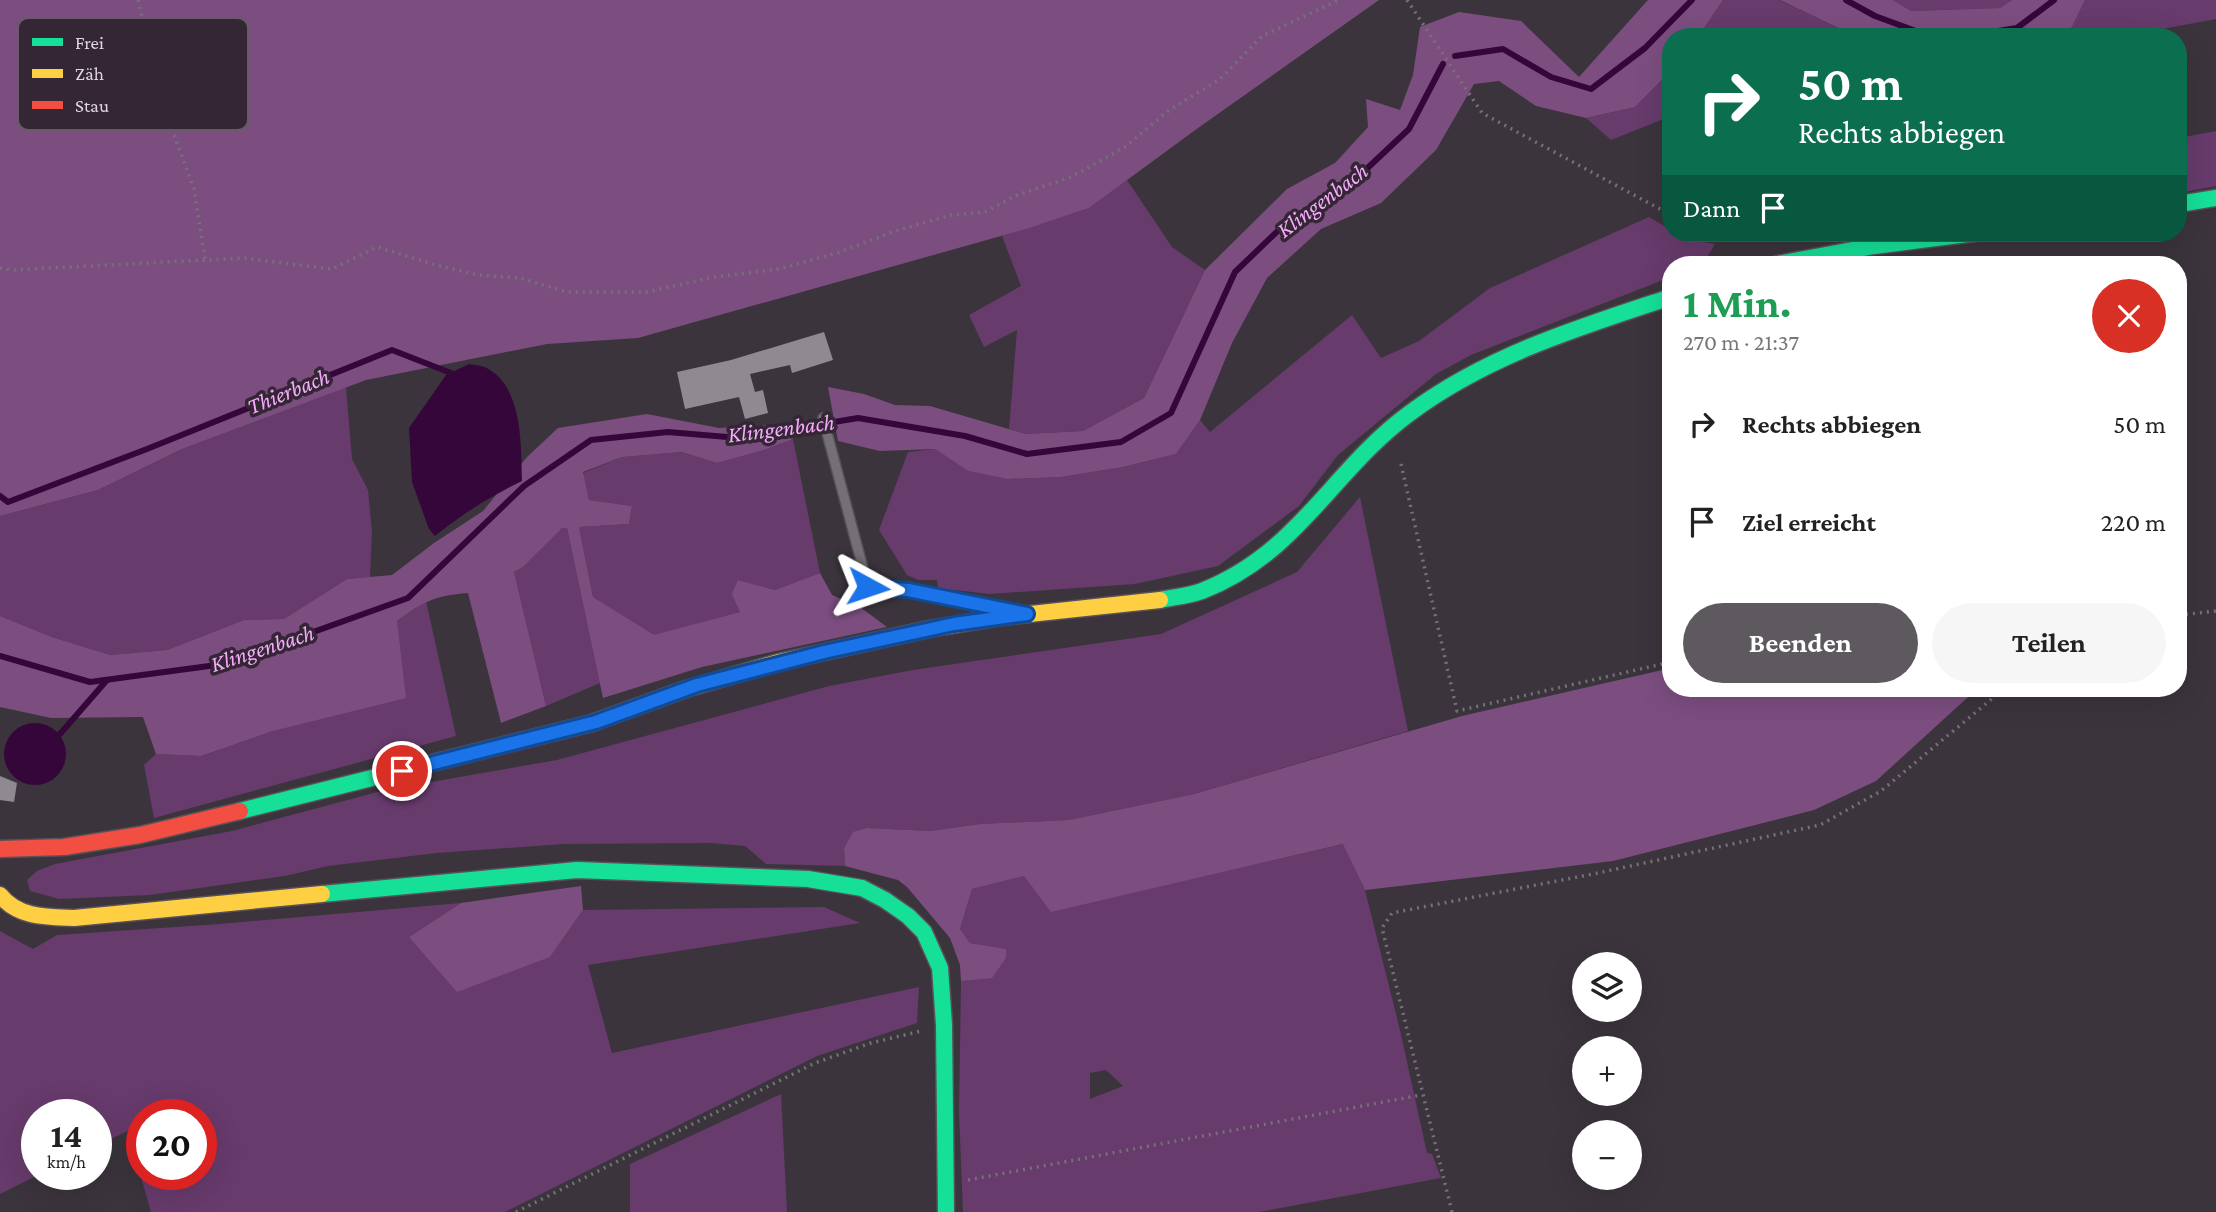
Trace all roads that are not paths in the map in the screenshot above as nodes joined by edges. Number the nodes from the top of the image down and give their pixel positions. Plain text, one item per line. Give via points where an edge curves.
1 (2216, 198) edge
2 (2187, 203) edge
3 (1905, 242) edge
4 (1813, 256) edge
5 (1662, 300) edge
6 (823, 418) dead end
7 (1027, 614) junction
8 (0, 849) edge
9 (0, 895) edge
10 (946, 1212) edge

1 - 2 main road
3 - 4 main road
5 - 7 main road via 1540,343 1447,388 1406,416 1370,449 1277,549 1233,578 1197,593
6 - 7 lane via 868,587 908,590
7 - 8 main road via 954,624 824,652 697,685 596,722 140,835 64,847
9 - 10 main road via 4,903 21,912 74,918 577,870 738,875 863,888 886,900 924,932 940,968

